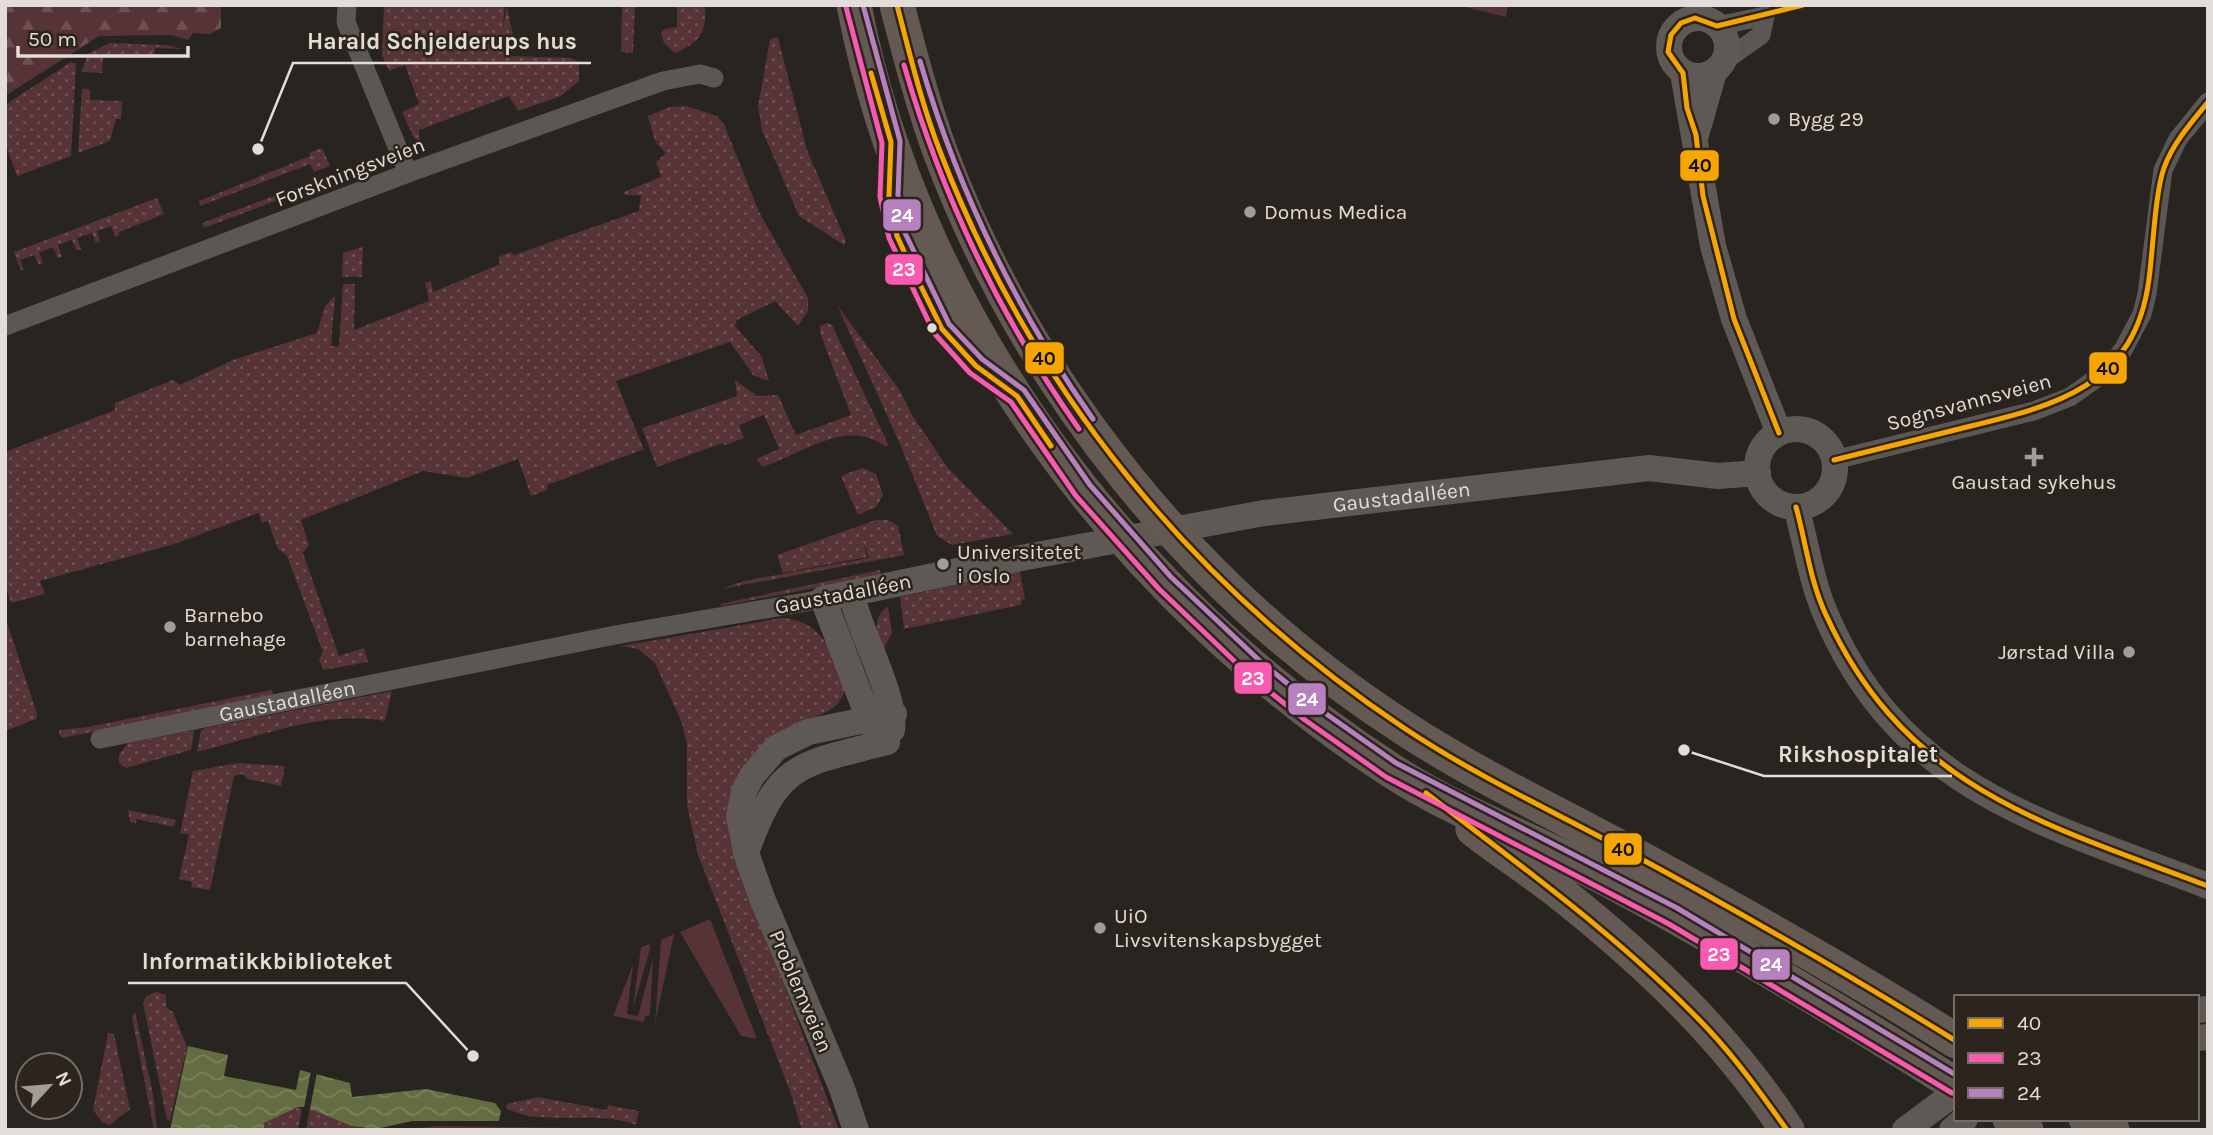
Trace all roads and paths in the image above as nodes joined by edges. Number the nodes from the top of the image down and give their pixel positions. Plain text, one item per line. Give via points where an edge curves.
1 (347, 5) edge
2 (854, 5) edge
3 (897, 5) edge
4 (916, 5) edge
5 (1717, 26) junction
6 (1718, 67) junction
7 (1683, 73) junction
8 (714, 78) dead end
9 (2208, 102) edge
10 (1696, 135) junction
11 (408, 173) junction
12 (1021, 324) junction
13 (5, 326) edge
14 (1779, 433) junction
15 (1834, 460) junction
16 (1758, 473) junction
17 (1796, 507) junction
18 (851, 593) junction
19 (823, 599) junction
20 (882, 716) junction
21 (100, 740) dead end
22 (1420, 788) junction
23 (746, 853) junction
24 (2208, 886) edge
25 (1951, 1038) edge
26 (1954, 1084) edge
27 (1954, 1093) edge
28 (2091, 1121) edge
29 (856, 1130) edge
30 (1787, 1130) edge
31 (1905, 1130) edge
32 (2112, 1130) edge

1 - 11 street via 346,22
2 - 22 highway via 891,142 941,264 995,361 1083,490 1165,583 1255,669 1310,713
3 - 12 highway via 941,154
4 - 12 highway via 941,101 1004,264
5 - 6 street via 1727,47
5 - 6 street via 1765,16 1761,35
5 - 7 street via 1695,18 1675,28 1668,52
6 - 7 street via 1699,76
6 - 10 street
7 - 10 street
8 - 11 street, Forskningsveien via 699,74 663,81
9 - 15 street, Sognsvannsveien via 2178,139 2163,170 2142,314 2123,350 2101,375 2070,397 2034,411
10 - 14 street via 1703,196 1734,319
11 - 13 street, Forskningsveien
12 - 25 highway via 1055,380 1127,478 1213,573 1298,650 1406,730 1698,890
14 - 15 street via 1792,429 1814,433
14 - 16 street via 1760,453
15 - 17 street via 1835,471 1826,492 1818,500
16 - 17 street via 1766,492
16 - 18 street, Gaustadalléen via 1718,476 1649,468 1264,513
17 - 24 street via 1818,592 1842,650 1877,704 1908,737 1992,800
18 - 19 street, Gaustadalléen
18 - 20 street
19 - 20 street
19 - 21 street, Gaustadalléen via 615,635
20 - 23 street via 893,729 887,742 815,762 792,773 772,792
20 - 23 street, Problemveien via 797,736 764,760 740,803
22 - 26 highway via 1601,876
22 - 30 highway via 1643,962 1700,1020
23 - 29 street, Problemveien
27 - 31 street
28 - 32 highway

